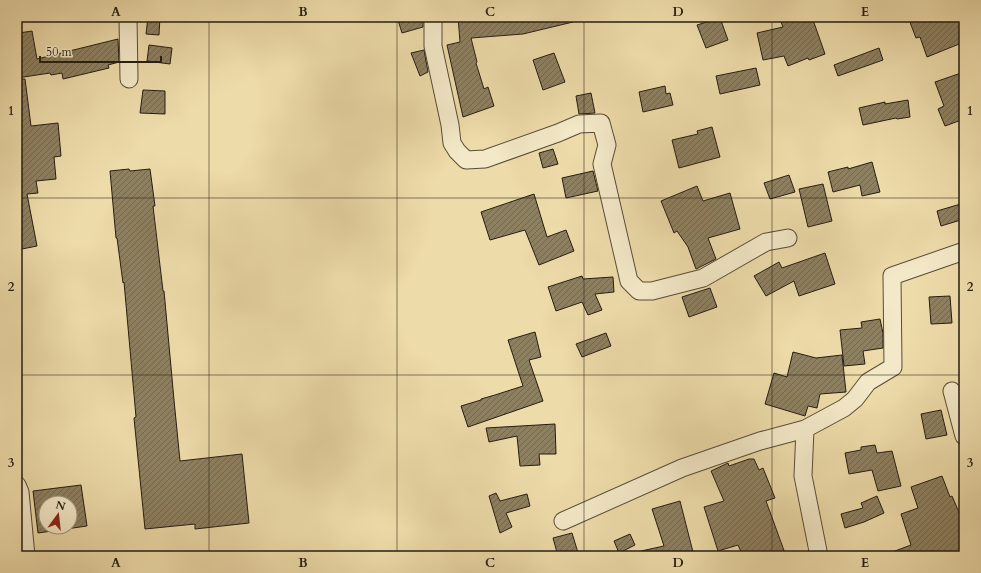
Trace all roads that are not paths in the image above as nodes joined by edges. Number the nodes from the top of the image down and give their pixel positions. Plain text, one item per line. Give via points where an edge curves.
1 (128, 17) edge
2 (433, 17) edge
3 (129, 79) dead end
4 (788, 238) dead end
5 (964, 251) edge
6 (952, 391) dead end
7 (805, 429) junction
8 (964, 436) edge
9 (17, 485) edge
10 (563, 521) dead end
11 (26, 556) edge
12 (819, 556) edge

1 - 3 street
2 - 4 street via 433,46 452,143 466,160 485,159 579,124 600,123 607,145 602,164 629,281 639,291 652,291 703,278 766,242
5 - 7 street via 892,276 892,367 868,382 844,408
6 - 8 street
7 - 10 street via 760,441 682,468
7 - 12 street via 803,476
9 - 11 street via 20,492

